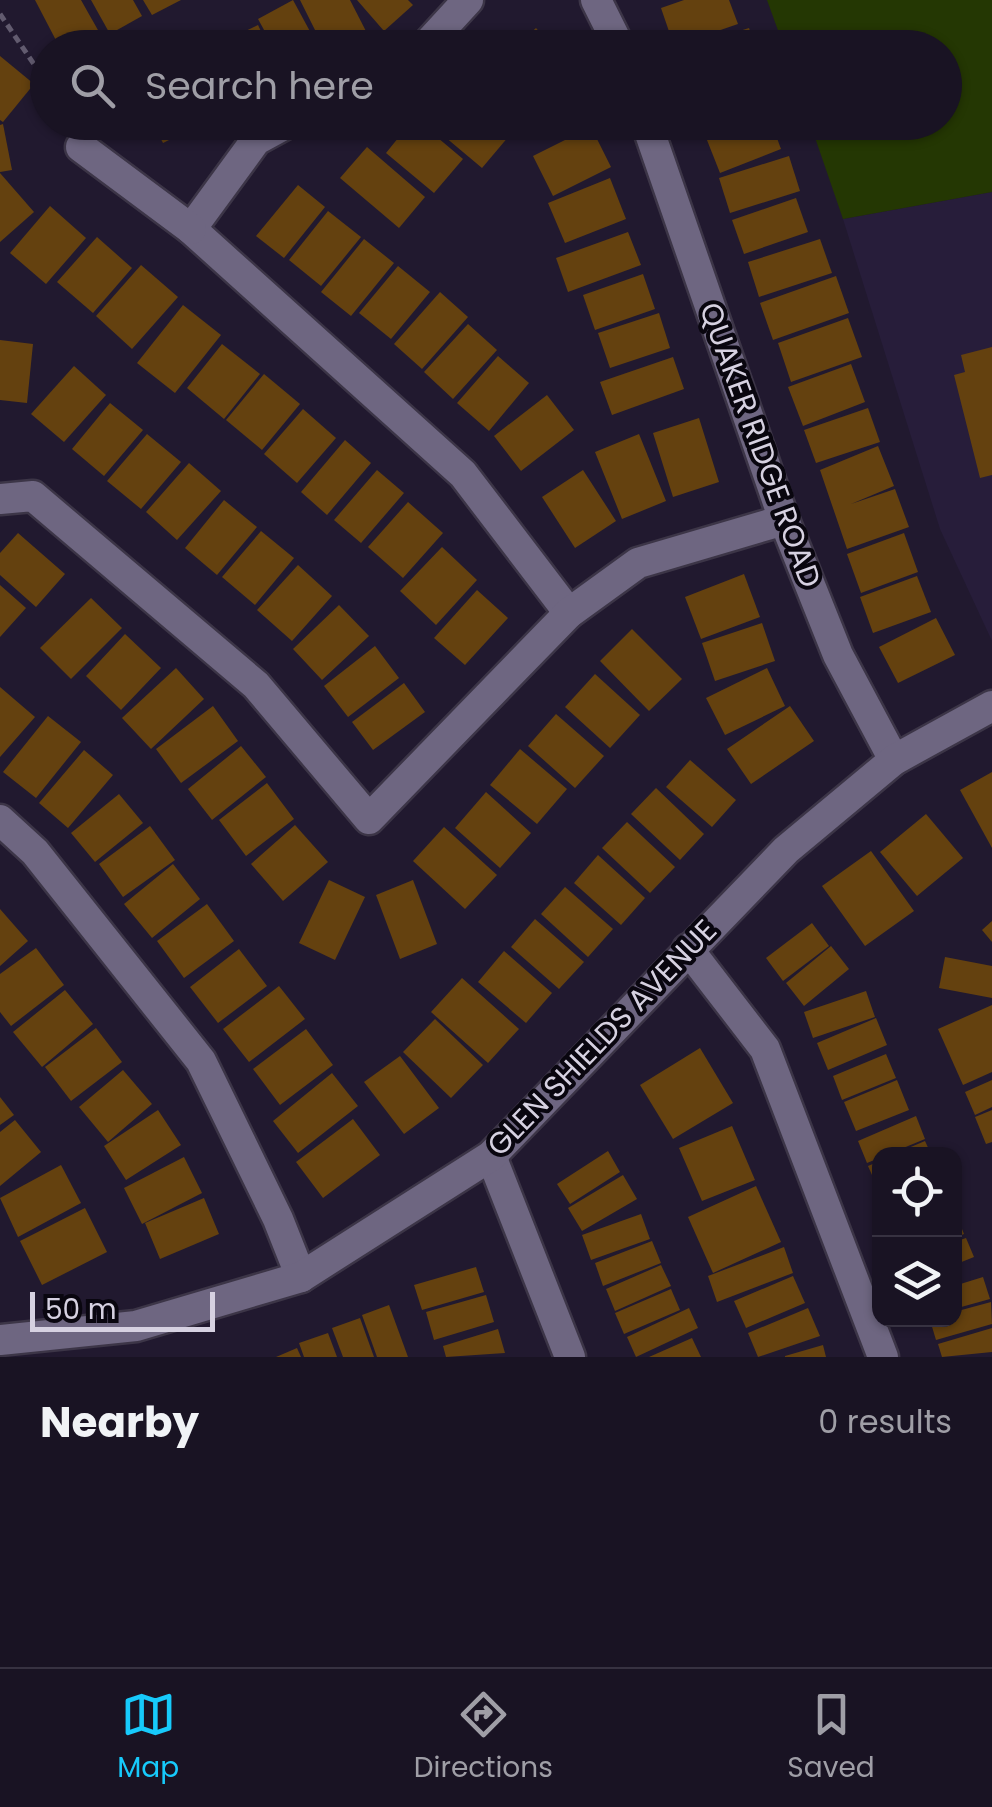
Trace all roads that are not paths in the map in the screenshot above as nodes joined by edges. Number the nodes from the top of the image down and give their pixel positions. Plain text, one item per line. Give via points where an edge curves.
1 (468, 0) edge
2 (596, 0) edge
3 (440, 30) edge
4 (611, 30) edge
5 (256, 140) edge
6 (652, 140) edge
7 (80, 147) dead end
8 (192, 229) junction
9 (0, 499) edge
10 (784, 520) junction
11 (569, 613) junction
12 (992, 706) edge
13 (894, 760) junction
14 (0, 820) edge
15 (688, 949) junction
16 (491, 1156) junction
17 (301, 1277) junction
18 (0, 1340) edge
19 (570, 1357) edge
20 (883, 1357) edge

1 - 3 street
2 - 4 street
5 - 8 street
6 - 10 street, QUAKER RIDGE ROAD
7 - 8 street
8 - 11 street via 462,474
9 - 11 street via 33,496 256,684 369,820
10 - 11 street via 638,563
10 - 13 street, QUAKER RIDGE ROAD via 838,655
12 - 13 street, GLEN SHIELDS AVENUE
13 - 15 street, GLEN SHIELDS AVENUE via 786,850
14 - 17 street via 35,852 201,1061
15 - 16 street, GLEN SHIELDS AVENUE
15 - 20 street via 764,1049
16 - 17 street, GLEN SHIELDS AVENUE
16 - 19 street
17 - 18 street, GLEN SHIELDS AVENUE via 136,1326

